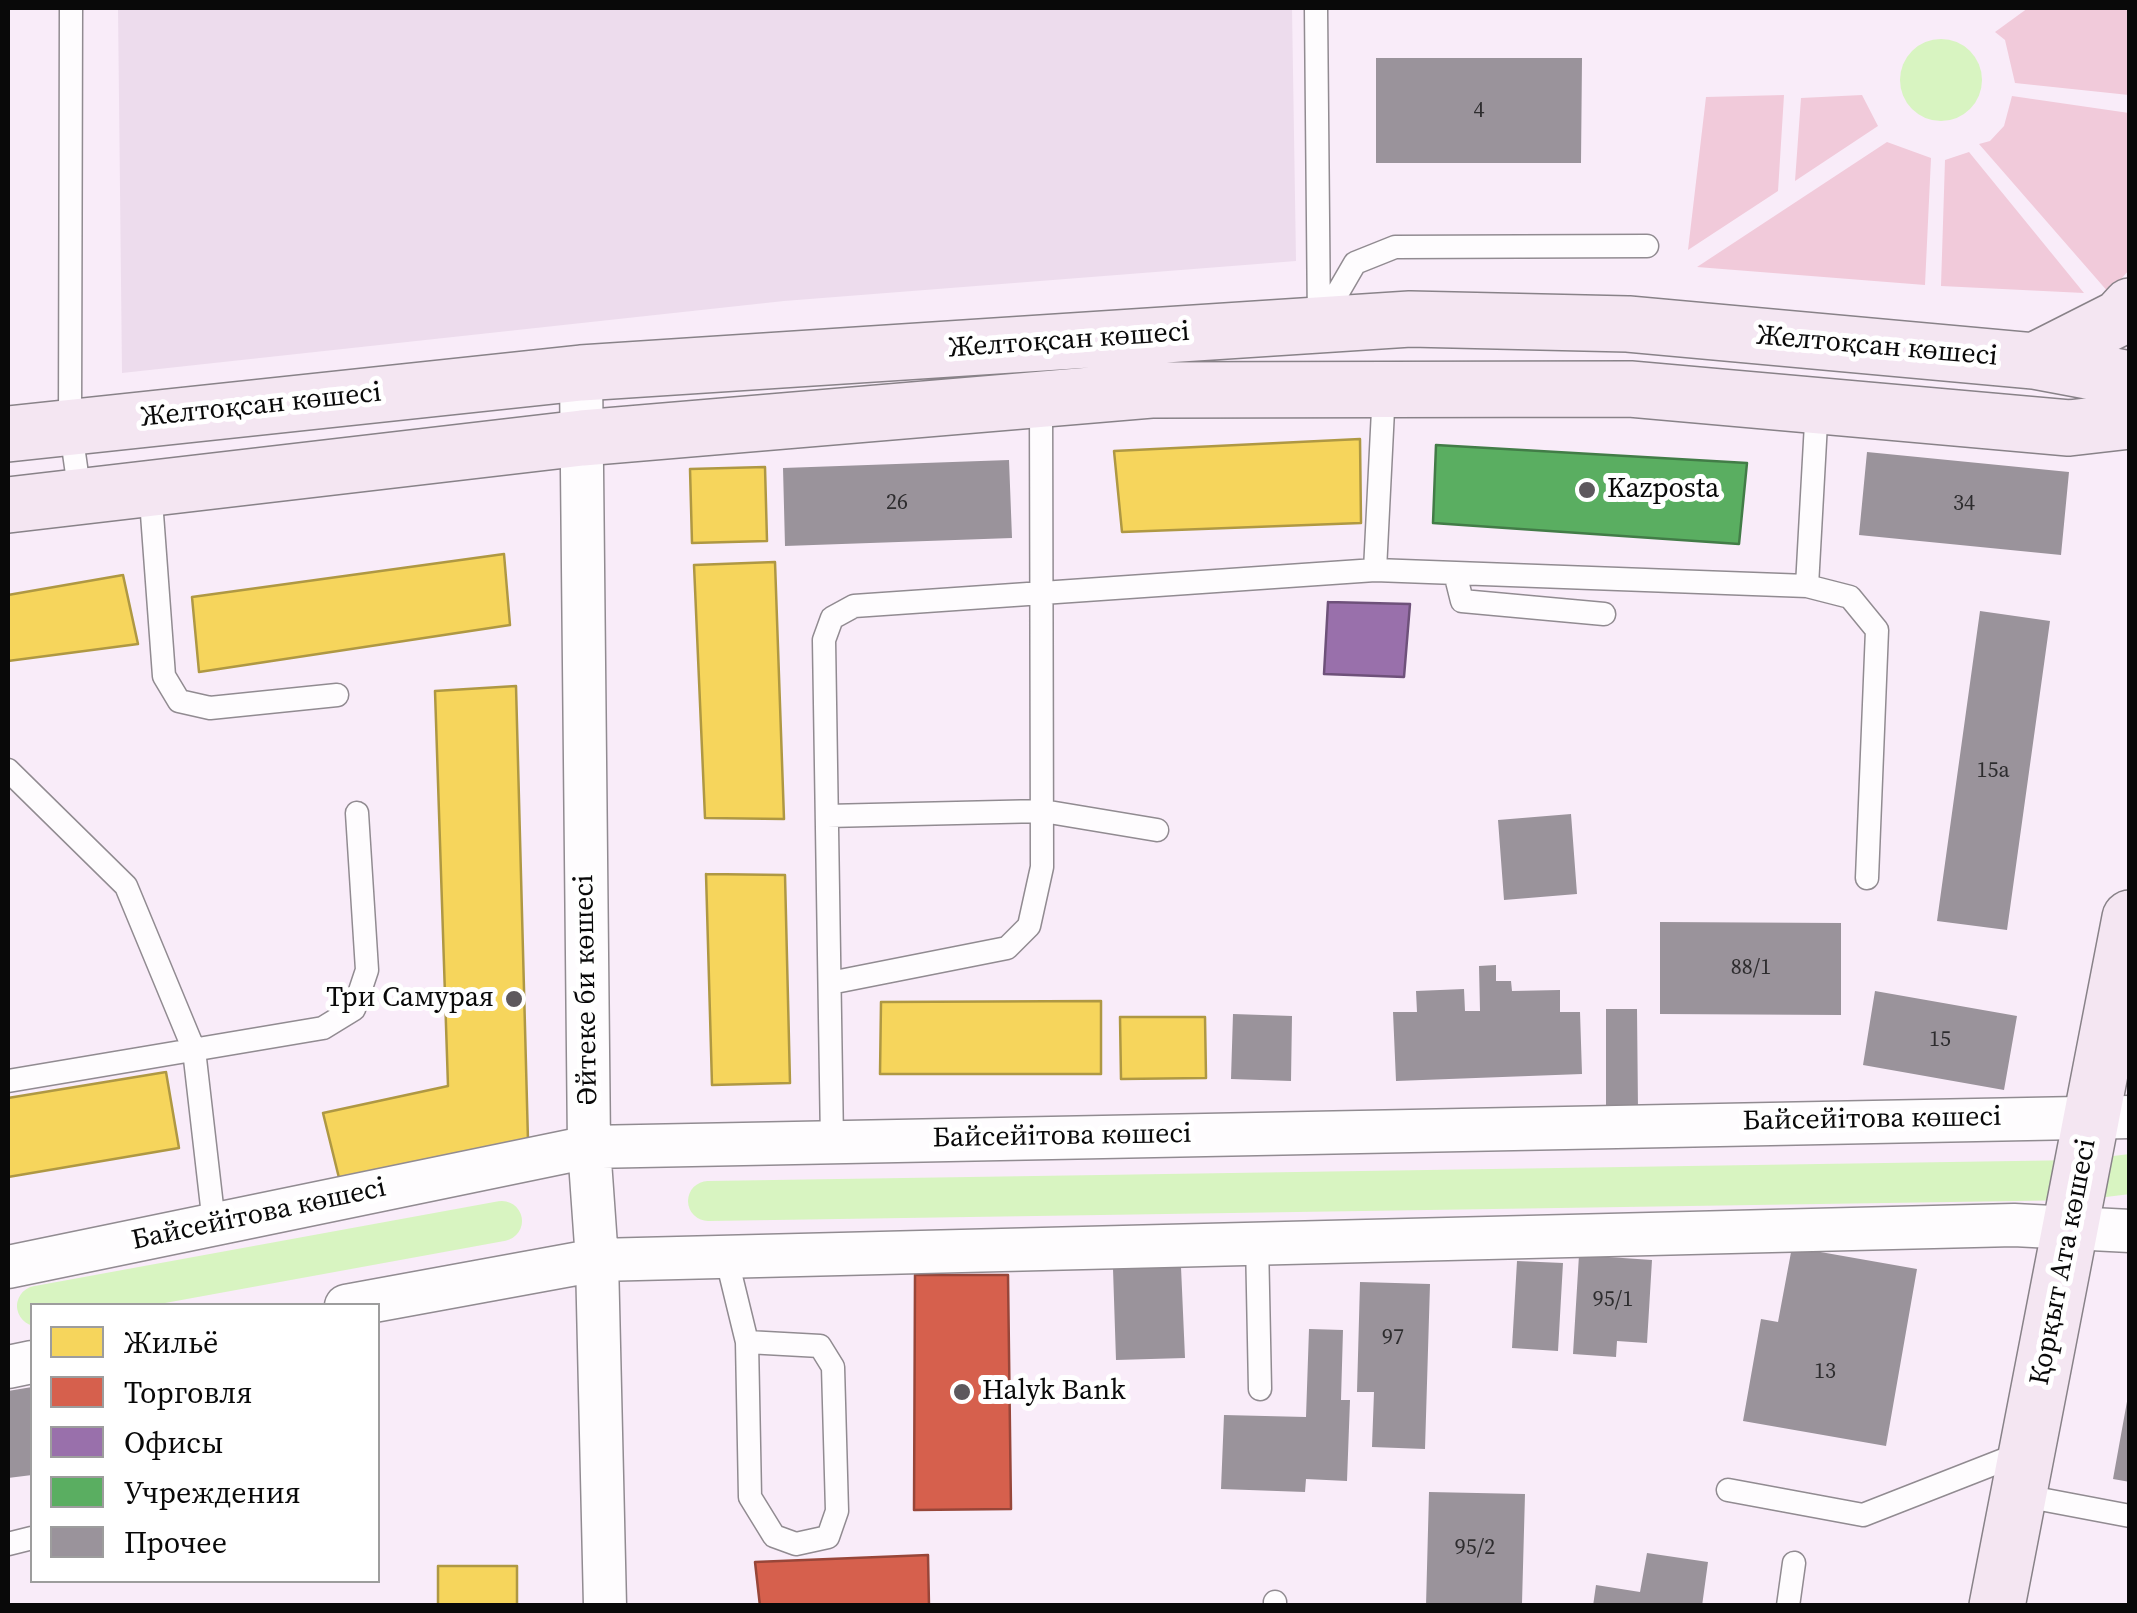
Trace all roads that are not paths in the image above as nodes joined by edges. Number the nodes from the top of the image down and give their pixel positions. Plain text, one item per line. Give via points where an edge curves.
1 (71, 8) edge
2 (1316, 8) edge
3 (1647, 246) dead end
4 (2130, 306) edge
5 (1319, 324) junction
6 (2034, 361) junction
7 (581, 374) junction
8 (2130, 379) edge
9 (1384, 390) junction
10 (1041, 400) junction
11 (1817, 405) junction
12 (2130, 421) edge
13 (70, 425) junction
14 (8, 434) edge
15 (582, 438) junction
16 (150, 487) junction
17 (80, 495) junction
18 (8, 505) edge
19 (1375, 570) junction
20 (1455, 573) junction
21 (1807, 586) junction
22 (1044, 593) junction
23 (1604, 614) dead end
24 (338, 695) dead end
25 (8, 770) edge
26 (1043, 811) junction
27 (357, 812) dead end
28 (826, 816) junction
29 (1157, 830) dead end
30 (1867, 878) dead end
31 (2130, 918) edge
32 (830, 984) junction
33 (2123, 993) edge
34 (194, 1050) junction
35 (8, 1082) edge
36 (2111, 1116) edge
37 (832, 1142) junction
38 (589, 1147) junction
39 (214, 1224) junction
40 (2068, 1228) junction
41 (2130, 1231) edge
42 (1257, 1241) junction
43 (726, 1256) junction
44 (597, 1260) junction
45 (8, 1267) edge
46 (362, 1303) edge
47 (747, 1342) junction
48 (1260, 1389) dead end
49 (2023, 1473) junction
50 (1728, 1490) dead end
51 (2130, 1516) edge
52 (1794, 1563) dead end
53 (605, 1606) edge
54 (1788, 1606) edge
55 (1997, 1606) edge

1 - 13 lane
2 - 5 lane
3 - 5 lane via 1395,247 1356,263
4 - 6 street
5 - 6 street, Желтоқсан көшесі via 1628,324
5 - 7 street, Желтоқсан көшесі
6 - 8 street, Желтоқсан көшесі
7 - 13 street, Желтоқсан көшесі
7 - 15 street, Әйтеке би көшесі
9 - 10 street, Желтоқсан көшесі via 1151,390
9 - 11 street, Желтоқсан көшесі via 1630,389
9 - 19 lane
10 - 15 street, Желтоқсан көшесі
10 - 22 lane
11 - 12 street, Желтоқсан көшесі via 2069,428
11 - 21 lane
13 - 14 street, Желтоқсан көшесі
13 - 17 lane
15 - 16 street, Желтоқсан көшесі
15 - 38 street, Әйтеке би көшесі
16 - 17 street, Желтоқсан көшесі
16 - 24 lane via 164,676 178,701 210,708
17 - 18 street, Желтоқсан көшесі
19 - 20 lane
19 - 22 lane
20 - 21 lane
20 - 23 lane via 1462,601
21 - 30 lane via 1850,597 1877,630
22 - 26 lane
22 - 28 lane via 854,606 832,618 824,640
25 - 34 lane via 126,886
26 - 28 lane
26 - 29 lane
26 - 32 lane via 1042,867 1028,926 1007,948
27 - 34 lane via 367,970 354,1009 323,1028
28 - 32 lane
31 - 33 street, Қорқыт Ата көшесі
32 - 37 lane
33 - 36 street, Қорқыт Ата көшесі
34 - 35 lane
34 - 39 lane
36 - 37 street, Байсейітова көшесі
36 - 40 street, Қорқыт Ата көшесі
37 - 38 street, Байсейітова көшесі
38 - 39 street, Байсейітова көшесі
38 - 44 street, Әйтеке би көшесі
39 - 45 street, Байсейітова көшесі
40 - 41 street
40 - 42 street
40 - 49 street, Қорқыт Ата көшесі
42 - 43 street
42 - 48 lane
43 - 44 street
43 - 47 lane
44 - 46 street
44 - 53 street, Әйтеке би көшесі
47 - 47 lane via 750,1498 774,1536 796,1544 828,1537 837,1511 833,1367 820,1346
49 - 50 lane via 1864,1514
49 - 51 lane
49 - 55 street, Қорқыт Ата көшесі
52 - 54 lane

